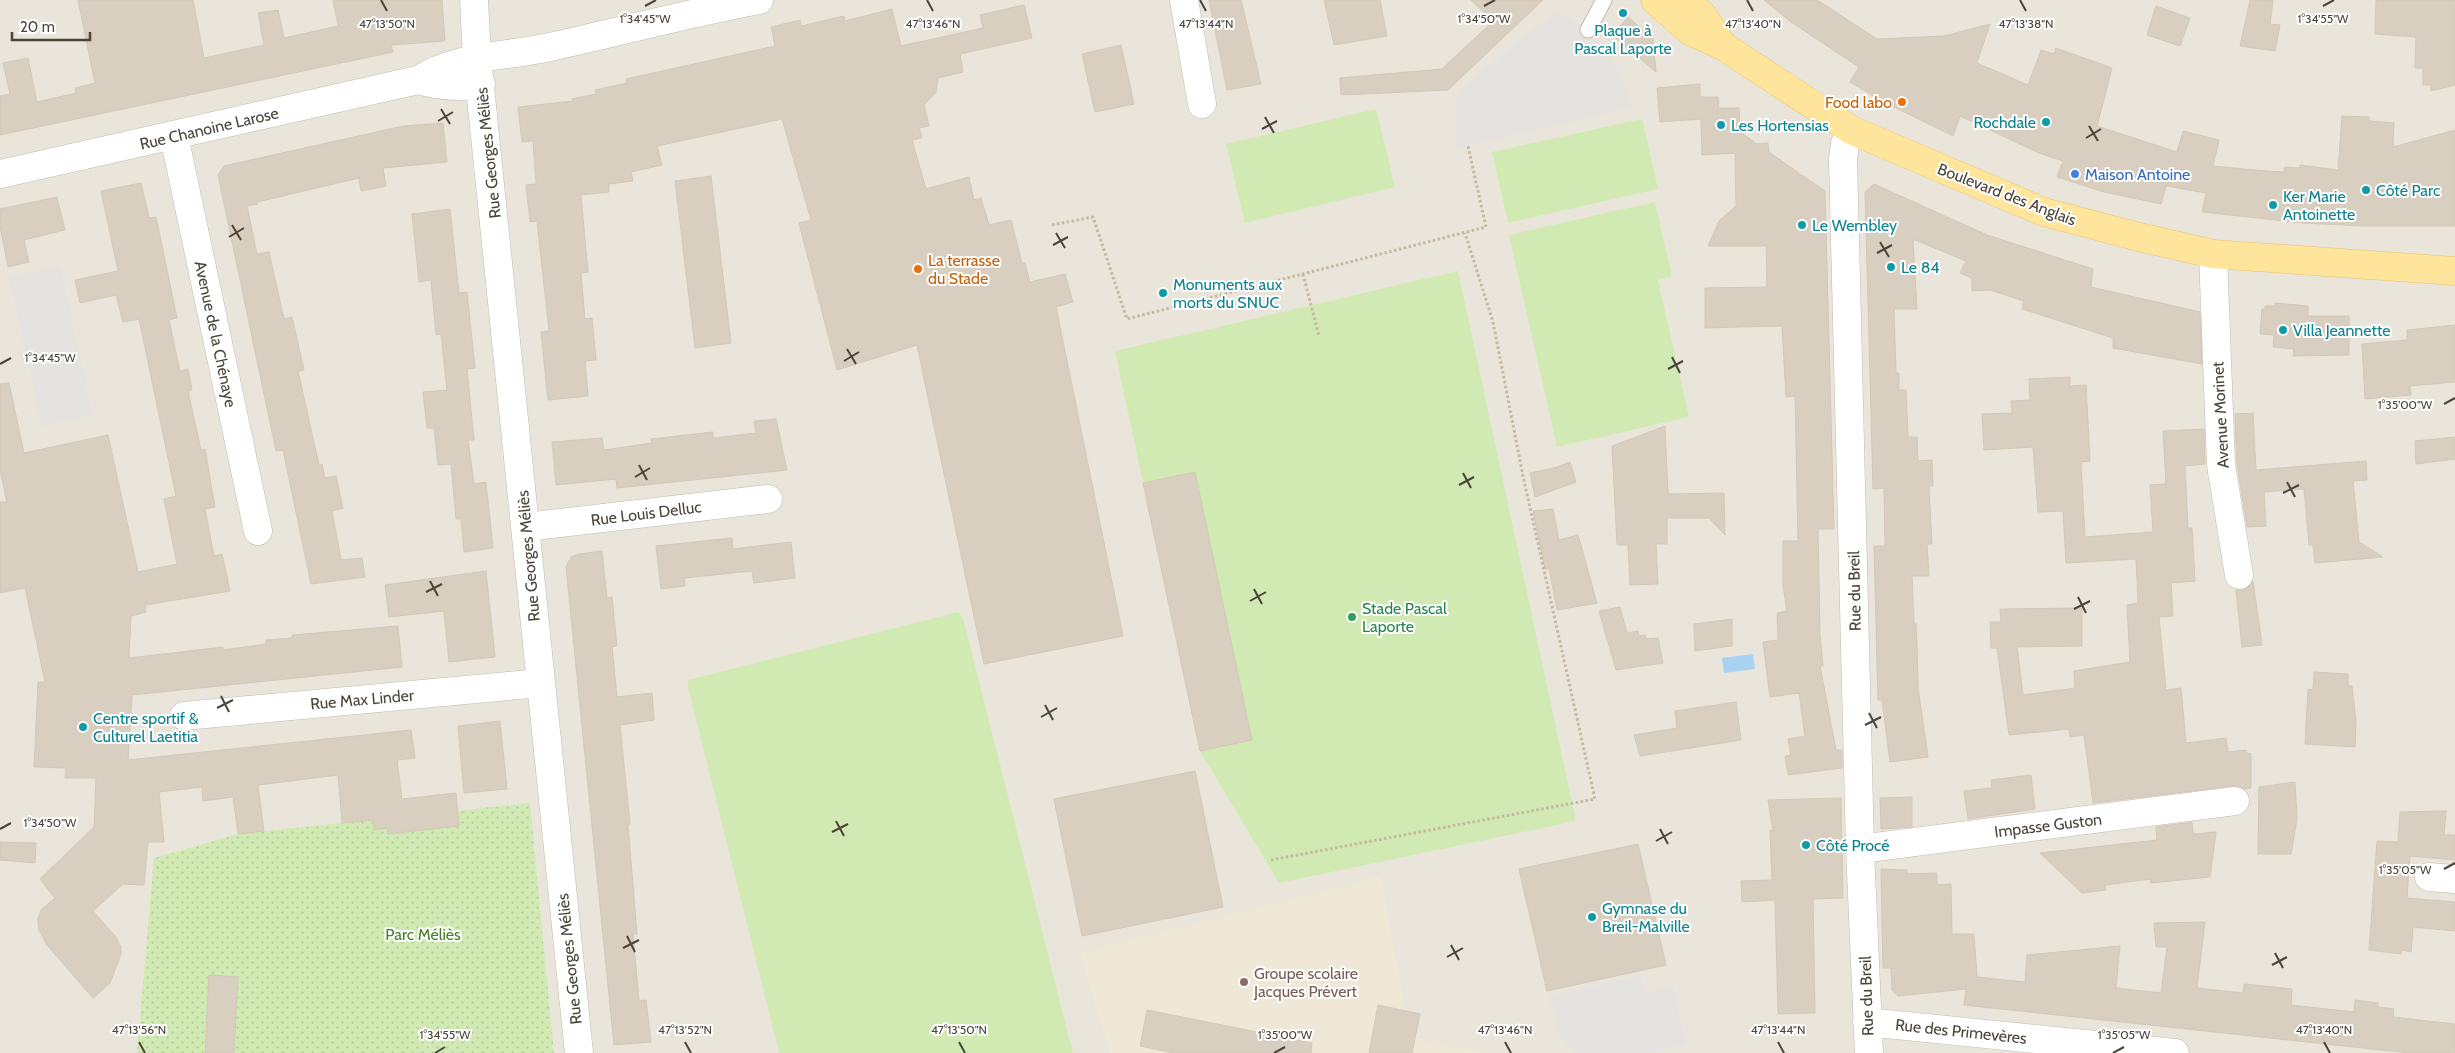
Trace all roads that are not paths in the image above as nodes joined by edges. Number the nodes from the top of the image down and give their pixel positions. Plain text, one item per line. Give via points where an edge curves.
1 (474, 0) edge
2 (759, 0) edge
3 (1184, 0) edge
4 (1604, 0) edge
5 (1655, 0) edge
6 (1684, 0) edge
7 (1588, 30) dead end
8 (1723, 46) junction
9 (479, 71) junction
10 (1202, 104) dead end
11 (1851, 130) junction
12 (174, 136) junction
13 (0, 174) edge
14 (2213, 254) junction
15 (2455, 258) edge
16 (2410, 267) junction
17 (2455, 271) edge
18 (768, 499) dead end
19 (525, 528) junction
20 (258, 531) dead end
21 (2239, 575) dead end
22 (541, 682) junction
23 (184, 716) dead end
24 (2235, 801) dead end
25 (1860, 848) junction
26 (1867, 1022) junction
27 (579, 1053) edge
28 (1869, 1053) edge
29 (2175, 1053) edge

1 - 9 street, Rue Georges Méliès
2 - 9 street, Rue Chanoine Larose via 548,48
3 - 10 street
4 - 7 lane
5 - 8 main road, Boulevard des Anglais via 1690,31
6 - 8 main road, Boulevard des Anglais via 1703,16
8 - 11 main road, Boulevard des Anglais
9 - 12 street, Rue Chanoine Larose via 456,86 418,80
9 - 19 street, Rue Georges Méliès
11 - 14 main road, Boulevard des Anglais via 2044,212
11 - 25 street, Rue du Breil via 1843,159
12 - 13 street, Rue Chanoine Larose
12 - 20 street, Avenue de la Chénaye
14 - 16 main road, Boulevard des Anglais
14 - 21 street, Avenue Morinet via 2221,465
15 - 16 main road, Boulevard des Anglais
16 - 17 main road, Boulevard des Anglais
18 - 19 street, Rue Louis Delluc
19 - 22 street, Rue Georges Méliès
22 - 23 street, Rue Max Linder
22 - 27 street, Rue Georges Méliès
24 - 25 street, Impasse Guston
25 - 26 street, Rue du Breil
26 - 28 street, Rue du Breil
26 - 29 street, Rue des Primevères

